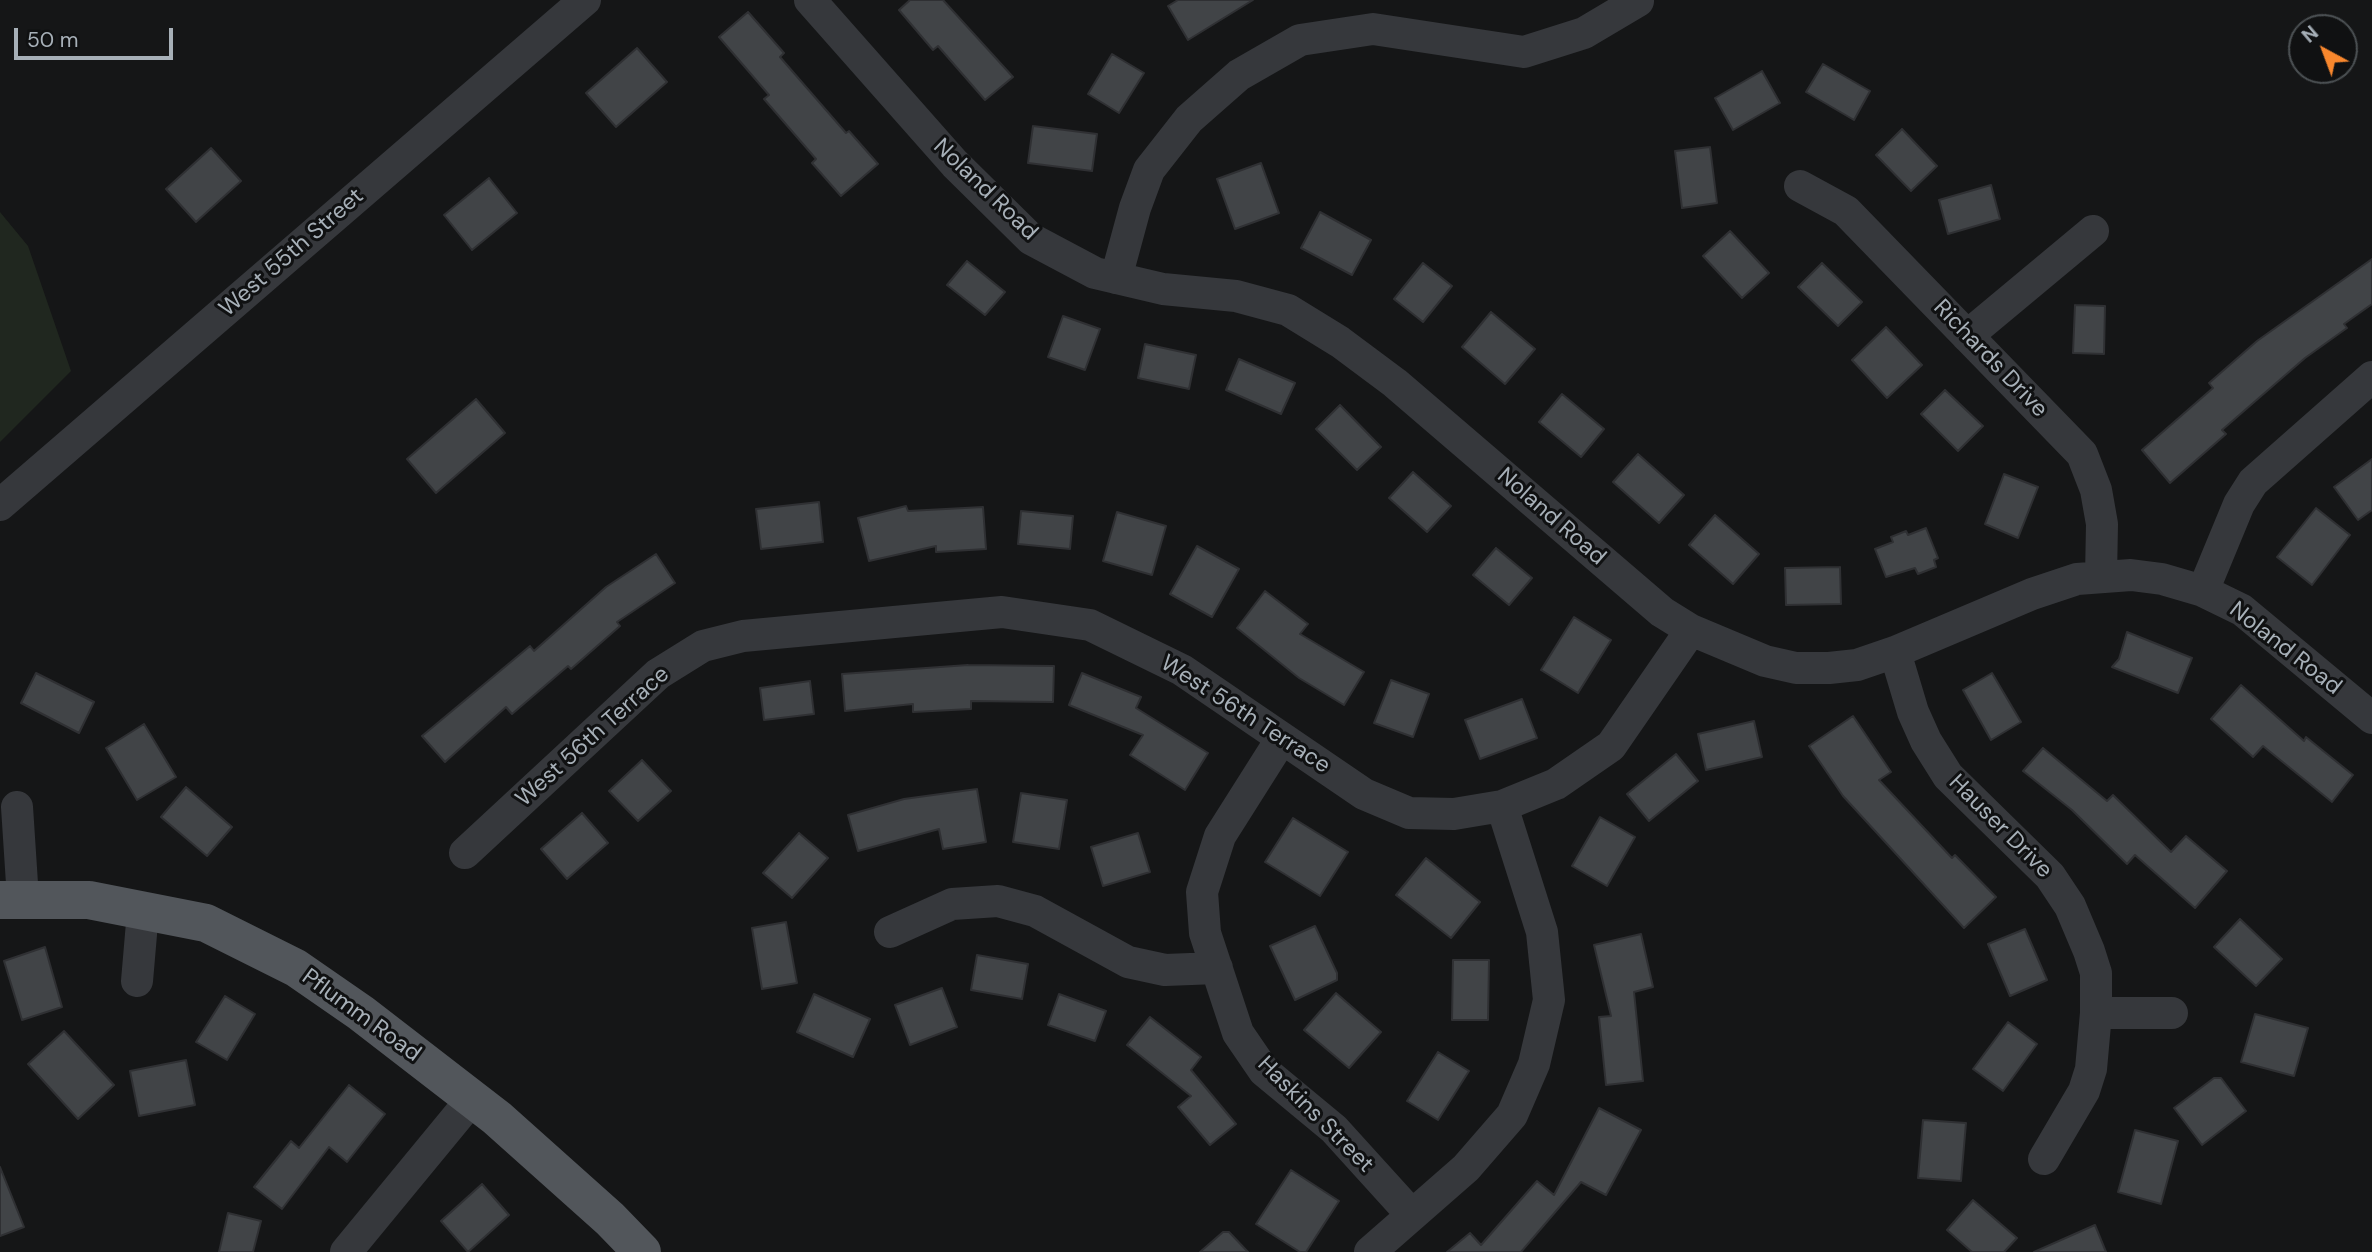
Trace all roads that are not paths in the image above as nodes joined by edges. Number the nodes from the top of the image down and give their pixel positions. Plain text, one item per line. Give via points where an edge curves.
1 (585, 0) edge
2 (810, 0) edge
3 (1638, 1) edge
4 (1800, 186) dead end
5 (2092, 231) dead end
6 (1116, 278) junction
7 (1967, 336) junction
8 (2372, 377) edge
9 (0, 505) edge
10 (2101, 578) junction
11 (2203, 591) junction
12 (1691, 630) junction
13 (1895, 652) junction
14 (2372, 718) edge
15 (1282, 738) junction
16 (1502, 806) junction
17 (17, 807) dead end
18 (465, 853) dead end
19 (11, 899) edge
20 (143, 911) junction
21 (890, 932) dead end
22 (1217, 968) junction
23 (137, 981) dead end
24 (2096, 1013) junction
25 (2172, 1013) dead end
26 (472, 1099) junction
27 (2044, 1159) dead end
28 (1412, 1215) junction
29 (346, 1252) edge
30 (642, 1252) edge
31 (1370, 1252) edge

1 - 9 street, West 55th Street
2 - 6 street, Noland Road via 955,164 1031,239 1095,273
3 - 6 street via 1584,33 1524,52 1373,29 1300,40 1239,75 1189,119 1149,170
4 - 7 street, Richards Drive via 1846,211
5 - 7 street
6 - 12 street, Noland Road via 1163,289 1236,296 1288,310 1395,383 1662,612
7 - 10 street, Richards Drive via 2082,454 2096,490 2102,524
8 - 11 street via 2253,482 2239,504
10 - 11 street, Noland Road via 2131,575
10 - 13 street, Noland Road via 2077,579 2032,594
11 - 14 street, Noland Road via 2242,610
12 - 13 street, Noland Road via 1765,661 1796,668 1857,665
12 - 16 street, West 56th Terrace via 1611,746 1556,783
13 - 24 street, Hauser Drive via 1913,712 1948,776 2036,860 2070,906 2096,972
15 - 16 street, West 56th Terrace via 1364,794 1409,813 1454,814
15 - 18 street, West 56th Terrace via 1182,670 1090,625 1002,612 743,636 702,646 658,674
15 - 22 street, Haskins Street via 1220,836 1202,891 1205,933
16 - 28 street via 1542,932 1549,1000 1534,1064 1512,1115 1466,1168
17 - 19 street, Pflumm Road
19 - 20 main road, Pflumm Road via 89,900
20 - 23 street
20 - 26 main road, Pflumm Road via 206,923 296,968
21 - 22 street via 952,904 998,901 1035,911 1128,962 1165,970
22 - 28 street, Haskins Street via 1238,1033 1265,1071 1334,1129
24 - 25 street
24 - 27 street, Hauser Drive via 2091,1069 2084,1091
26 - 29 street
26 - 30 main road, Pflumm Road
28 - 31 street

